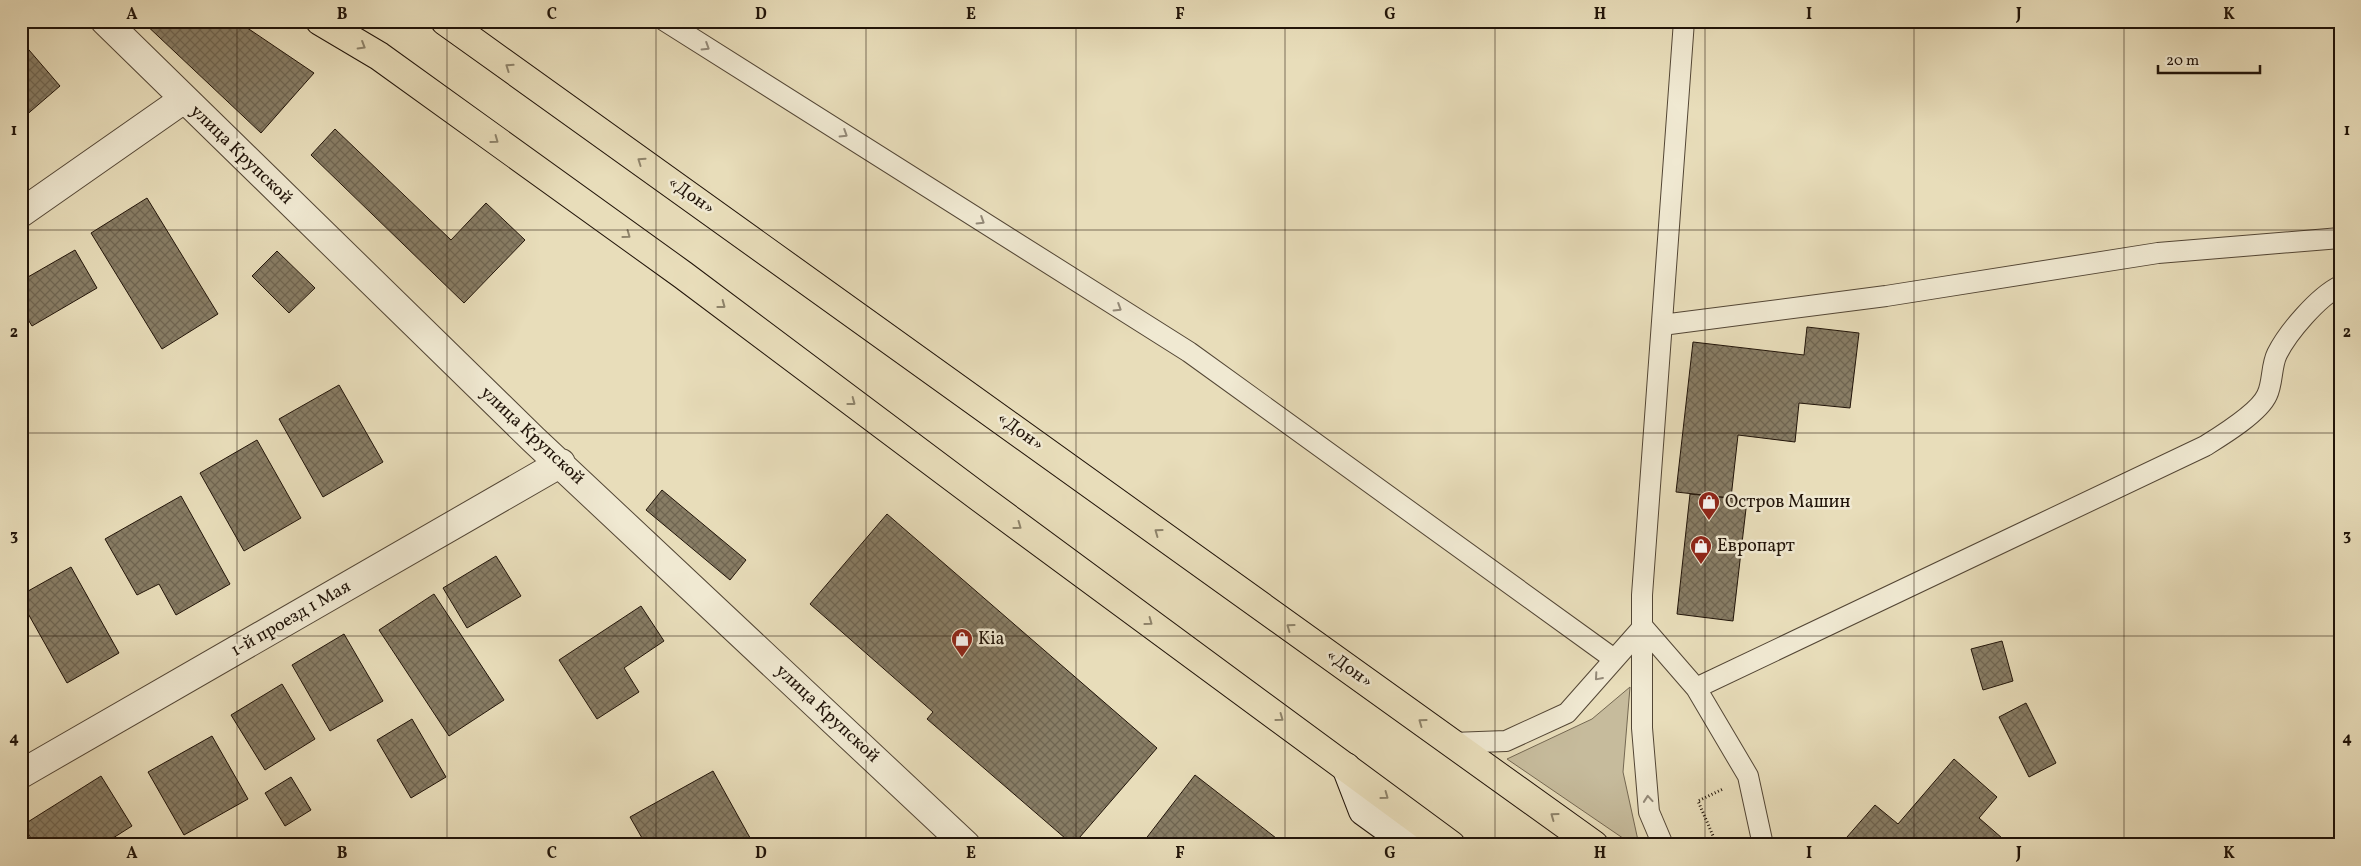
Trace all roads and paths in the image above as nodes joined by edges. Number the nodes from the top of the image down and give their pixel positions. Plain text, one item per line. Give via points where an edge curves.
1 (105, 21) edge
2 (320, 21) edge
3 (445, 21) edge
4 (665, 21) edge
5 (1684, 21) edge
6 (184, 99) junction
7 (21, 213) edge
8 (2340, 238) edge
9 (2340, 286) edge
10 (1662, 325) junction
11 (561, 463) junction
12 (1643, 628) junction
13 (1614, 658) junction
14 (1696, 688) junction
15 (1452, 743) junction
16 (1346, 767) junction
17 (21, 774) edge
18 (1698, 801) dead end
19 (966, 845) edge
20 (1410, 845) edge
21 (1451, 845) edge
22 (1594, 845) edge
23 (1663, 845) edge
24 (1717, 845) edge
25 (1763, 845) edge

1 - 6 street, улица Крупской
2 -> 16 highway via 378,56 683,275
15 -> 3 highway, «Дон»
4 -> 13 lane via 1189,352
5 - 10 lane
6 - 7 street
6 - 11 street, улица Крупской
8 - 10 lane via 2158,253 1886,296
9 - 14 lane via 2302,319 2277,354 2267,396 2238,425 2205,446
10 - 12 lane via 1642,595
11 - 17 street, 1-й проезд 1 Мая
11 - 19 street, улица Крупской
12 - 13 lane
12 - 14 lane
23 -> 12 lane via 1649,812 1642,728
13 -> 15 lane via 1567,713 1506,741
14 - 25 lane via 1748,776
22 -> 15 highway, «Дон»
16 - 20 street via 1363,811
16 -> 21 highway
18 - 24 path

